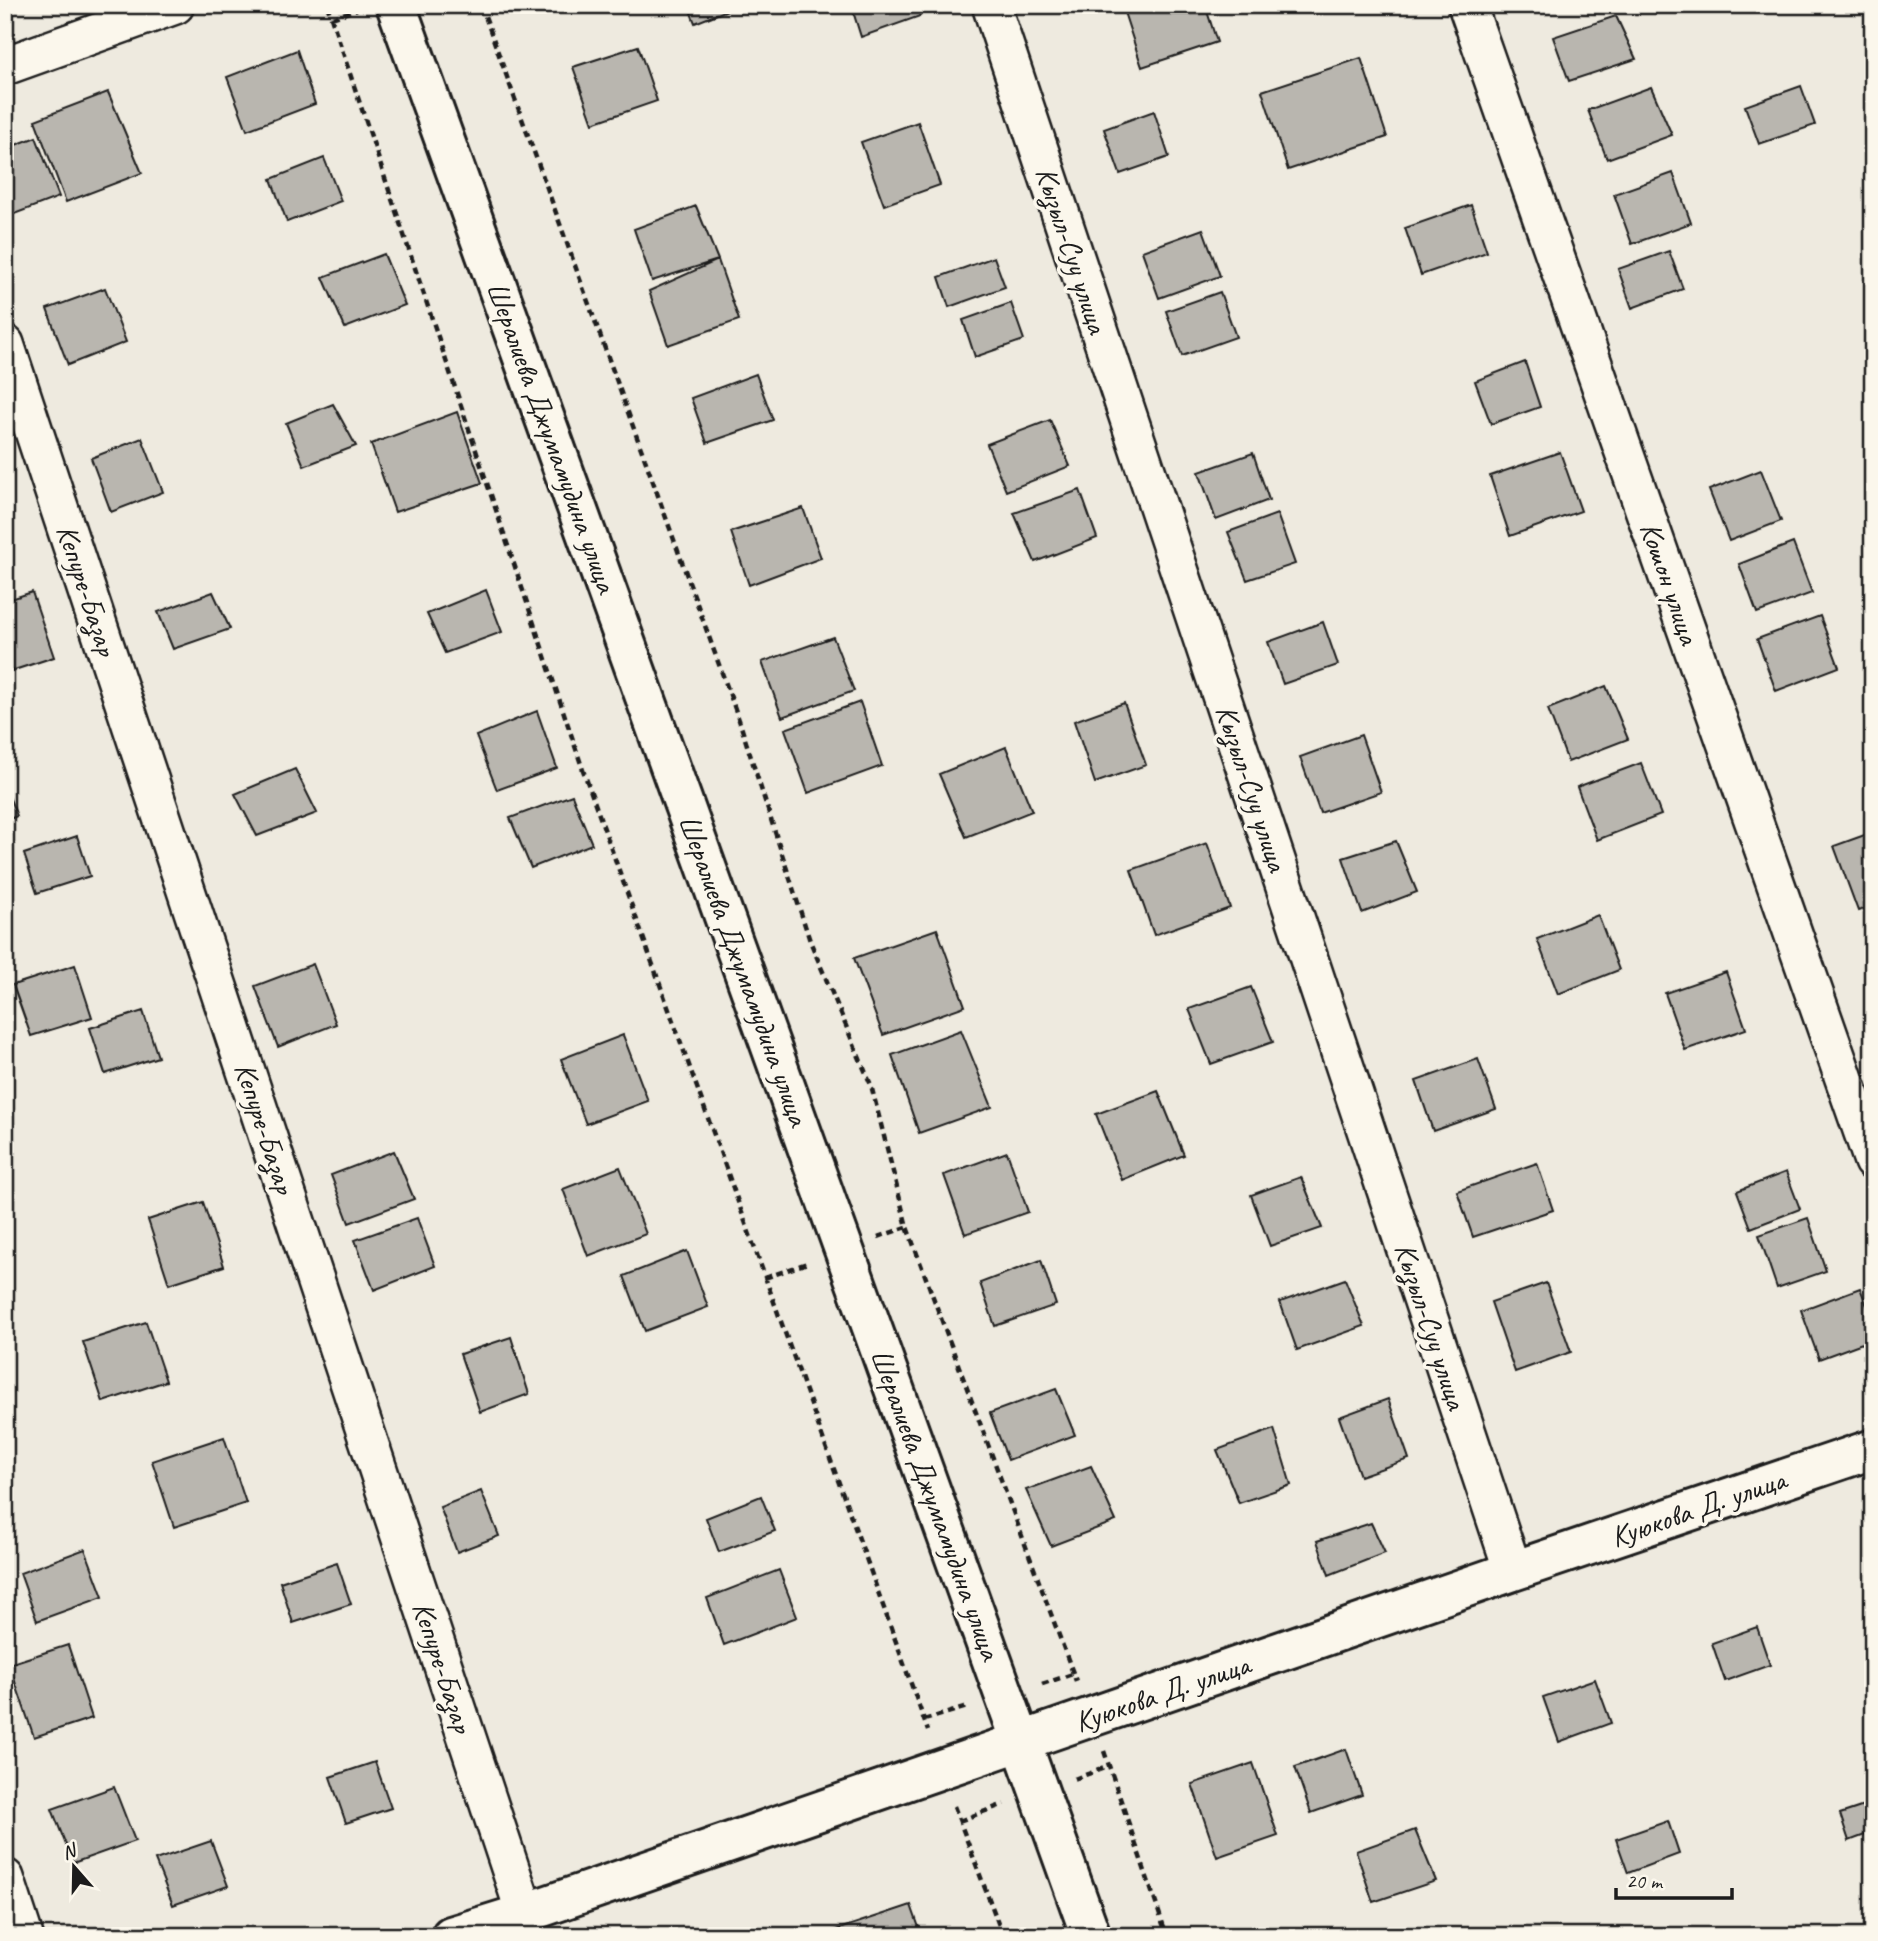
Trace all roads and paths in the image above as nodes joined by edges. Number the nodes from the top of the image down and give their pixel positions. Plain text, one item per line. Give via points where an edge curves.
1 (175, 5) edge
2 (327, 5) edge
3 (368, 5) edge
4 (396, 5) edge
5 (481, 5) edge
6 (991, 5) edge
7 (1468, 5) edge
8 (332, 18) junction
9 (5, 66) edge
10 (5, 344) edge
11 (1873, 1161) edge
12 (1873, 1449) edge
13 (1513, 1571) junction
14 (1092, 1717) junction
15 (1022, 1741) junction
16 (942, 1769) junction
17 (5, 1878) edge
18 (525, 1913) junction
19 (24, 1936) edge
20 (451, 1936) edge
21 (1003, 1936) edge
22 (1091, 1936) edge
23 (1167, 1936) edge

1 - 9 street
2 - 8 path
3 - 8 path
4 - 15 street, Шералиева Джумамудина улица
5 - 14 path via 734,707 810,941 871,1085 907,1227
6 - 13 street, Кызыл-Суу улица
7 - 11 street, Кошон улица
8 - 16 path via 583,770
10 - 18 street, Кепуре-Базар
12 - 13 street, Куюкова Д. улица
13 - 14 street, Куюкова Д. улица
14 - 15 street, Куюкова Д. улица
14 - 23 path
15 - 16 street, Куюкова Д. улица
15 - 22 street, Шералиева Джумамудина улица
16 - 18 street, Куюкова Д. улица
16 - 21 path
17 - 19 street
18 - 20 street, Куюкова Д. улица

